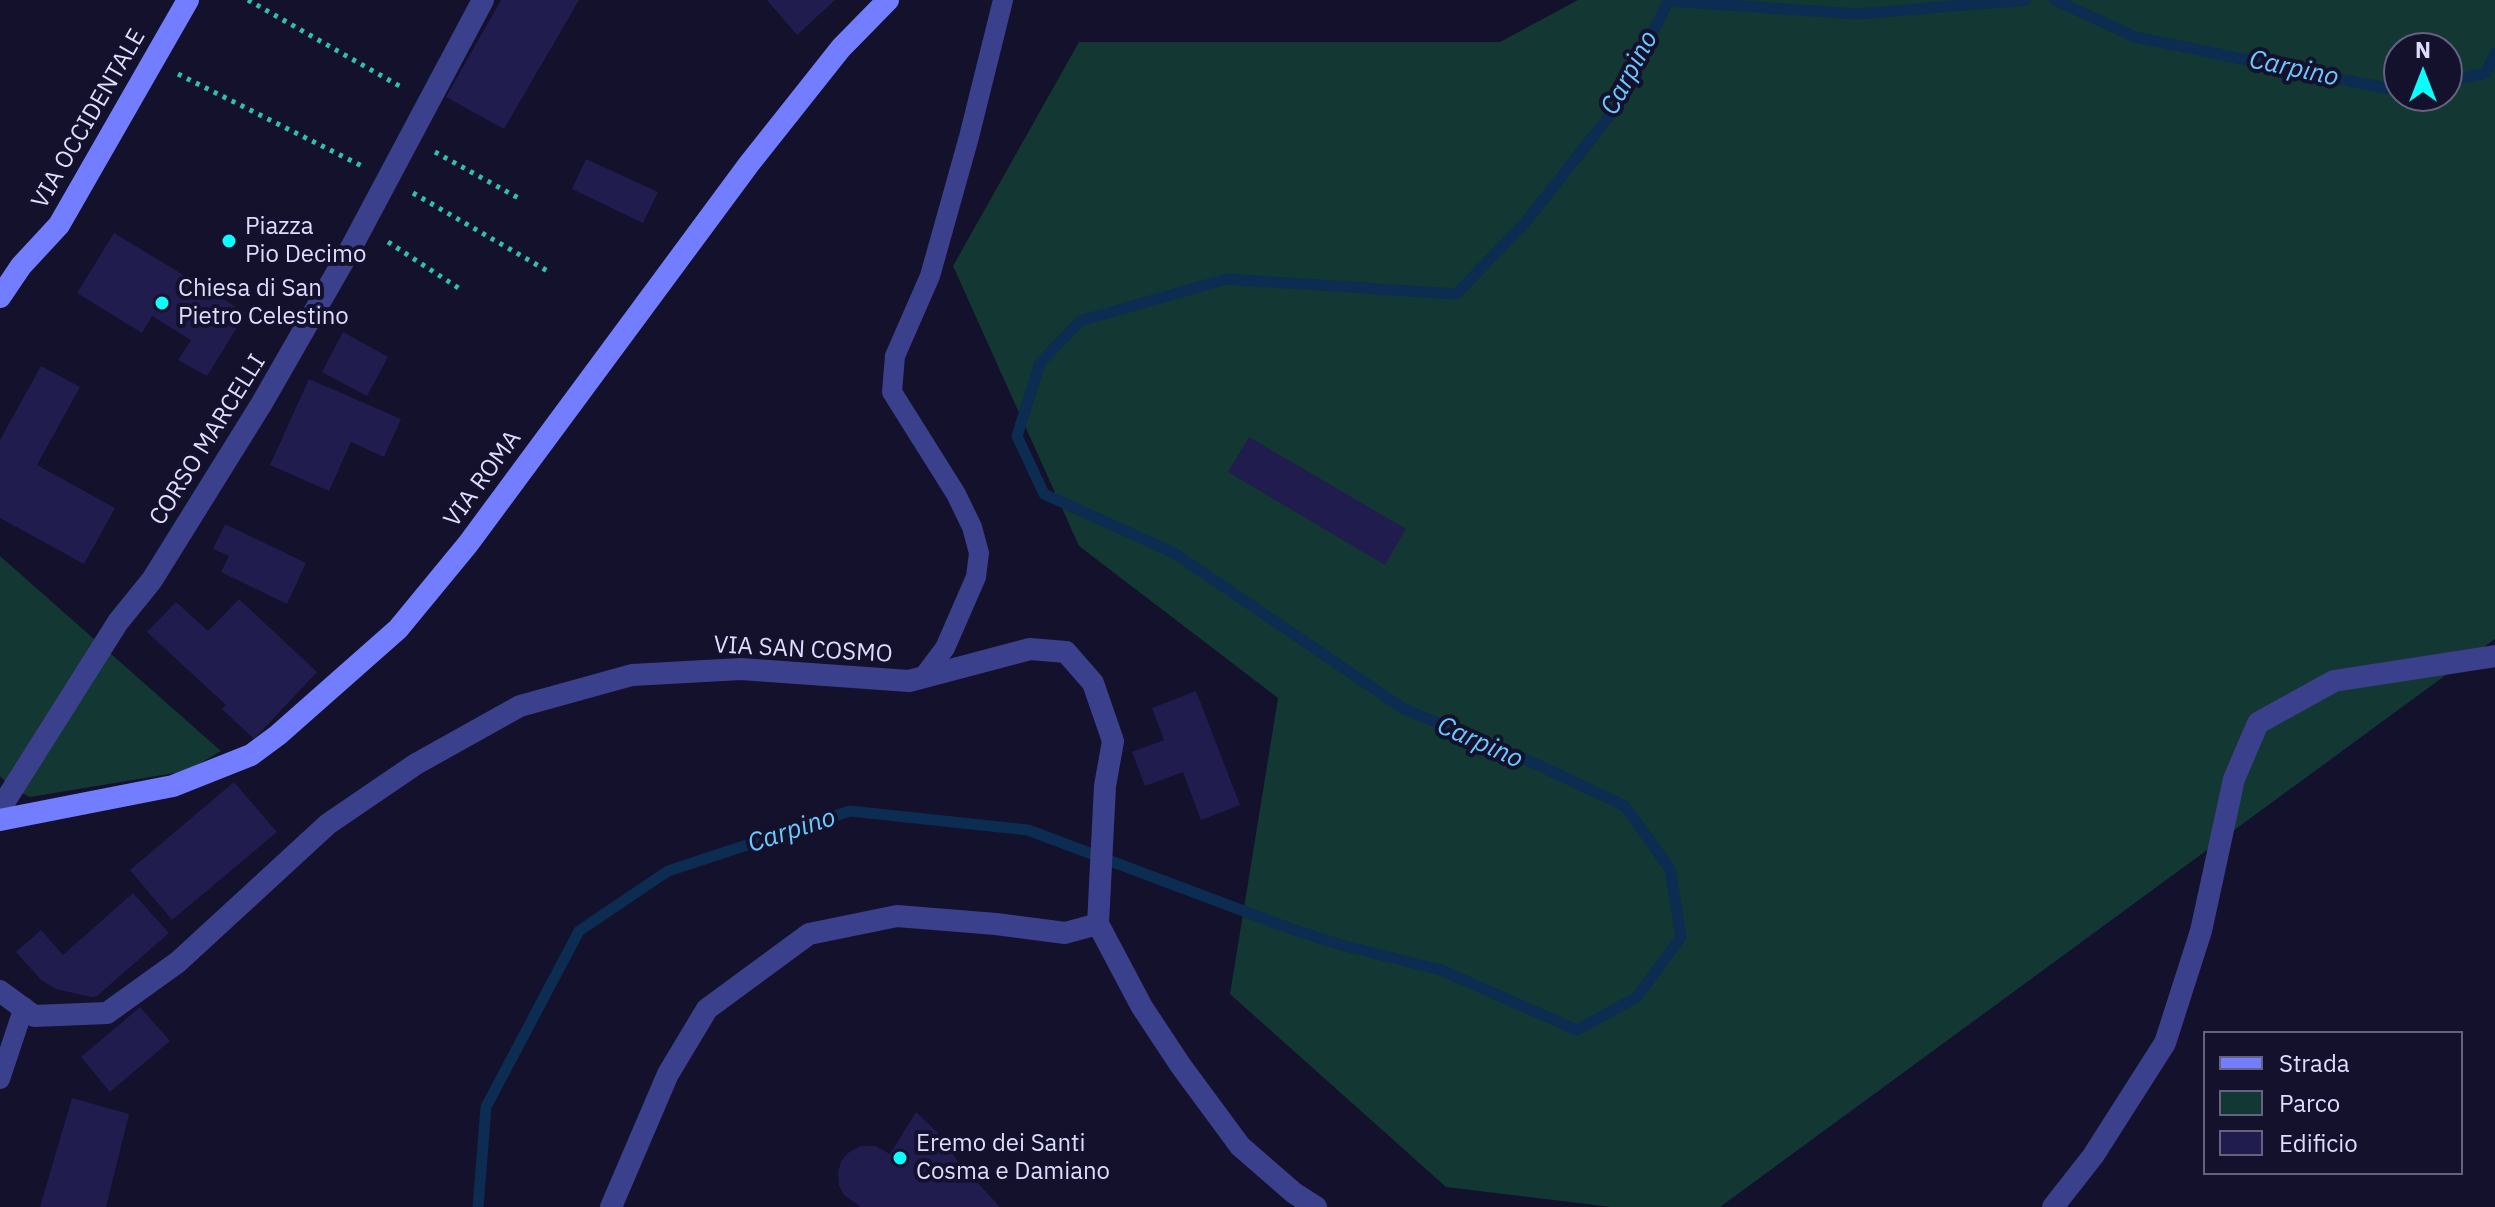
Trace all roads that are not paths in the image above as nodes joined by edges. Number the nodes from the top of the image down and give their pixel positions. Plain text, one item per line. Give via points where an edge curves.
1 (188, 0) edge
2 (483, 0) edge
3 (888, 0) edge
4 (1003, 0) edge
5 (0, 297) edge
6 (2495, 656) edge
7 (924, 676) junction
8 (0, 809) edge
9 (0, 820) edge
10 (1098, 914) junction
11 (0, 991) edge
12 (24, 1007) junction
13 (0, 1079) edge
14 (611, 1207) edge
15 (1316, 1207) edge
16 (2053, 1207) edge

1 - 5 main road, VIA OCCIDENTALE via 59,225
2 - 8 street, CORSO MARCELLI via 262,403
3 - 9 main road, VIA ROMA via 841,48 749,164 468,544 398,629 251,755 173,786
4 - 7 lane via 930,276 895,356 892,392 956,494 979,553 976,577 945,648
6 - 16 street via 2334,681 2258,723 2234,779 2201,931 2165,1043 2093,1156
7 - 10 street, VIA SAN COSMO via 1030,649 1066,652 1093,683 1113,741 1105,786
7 - 12 street, VIA SAN COSMO via 909,681 741,669 632,675 520,706 416,764 328,824 178,962 107,1013 34,1016
10 - 14 street via 1065,933 897,916 809,934 707,1009 668,1074
10 - 15 street via 1142,1007 1240,1146
11 - 12 street, VIA SAN COSMO
12 - 13 lane

